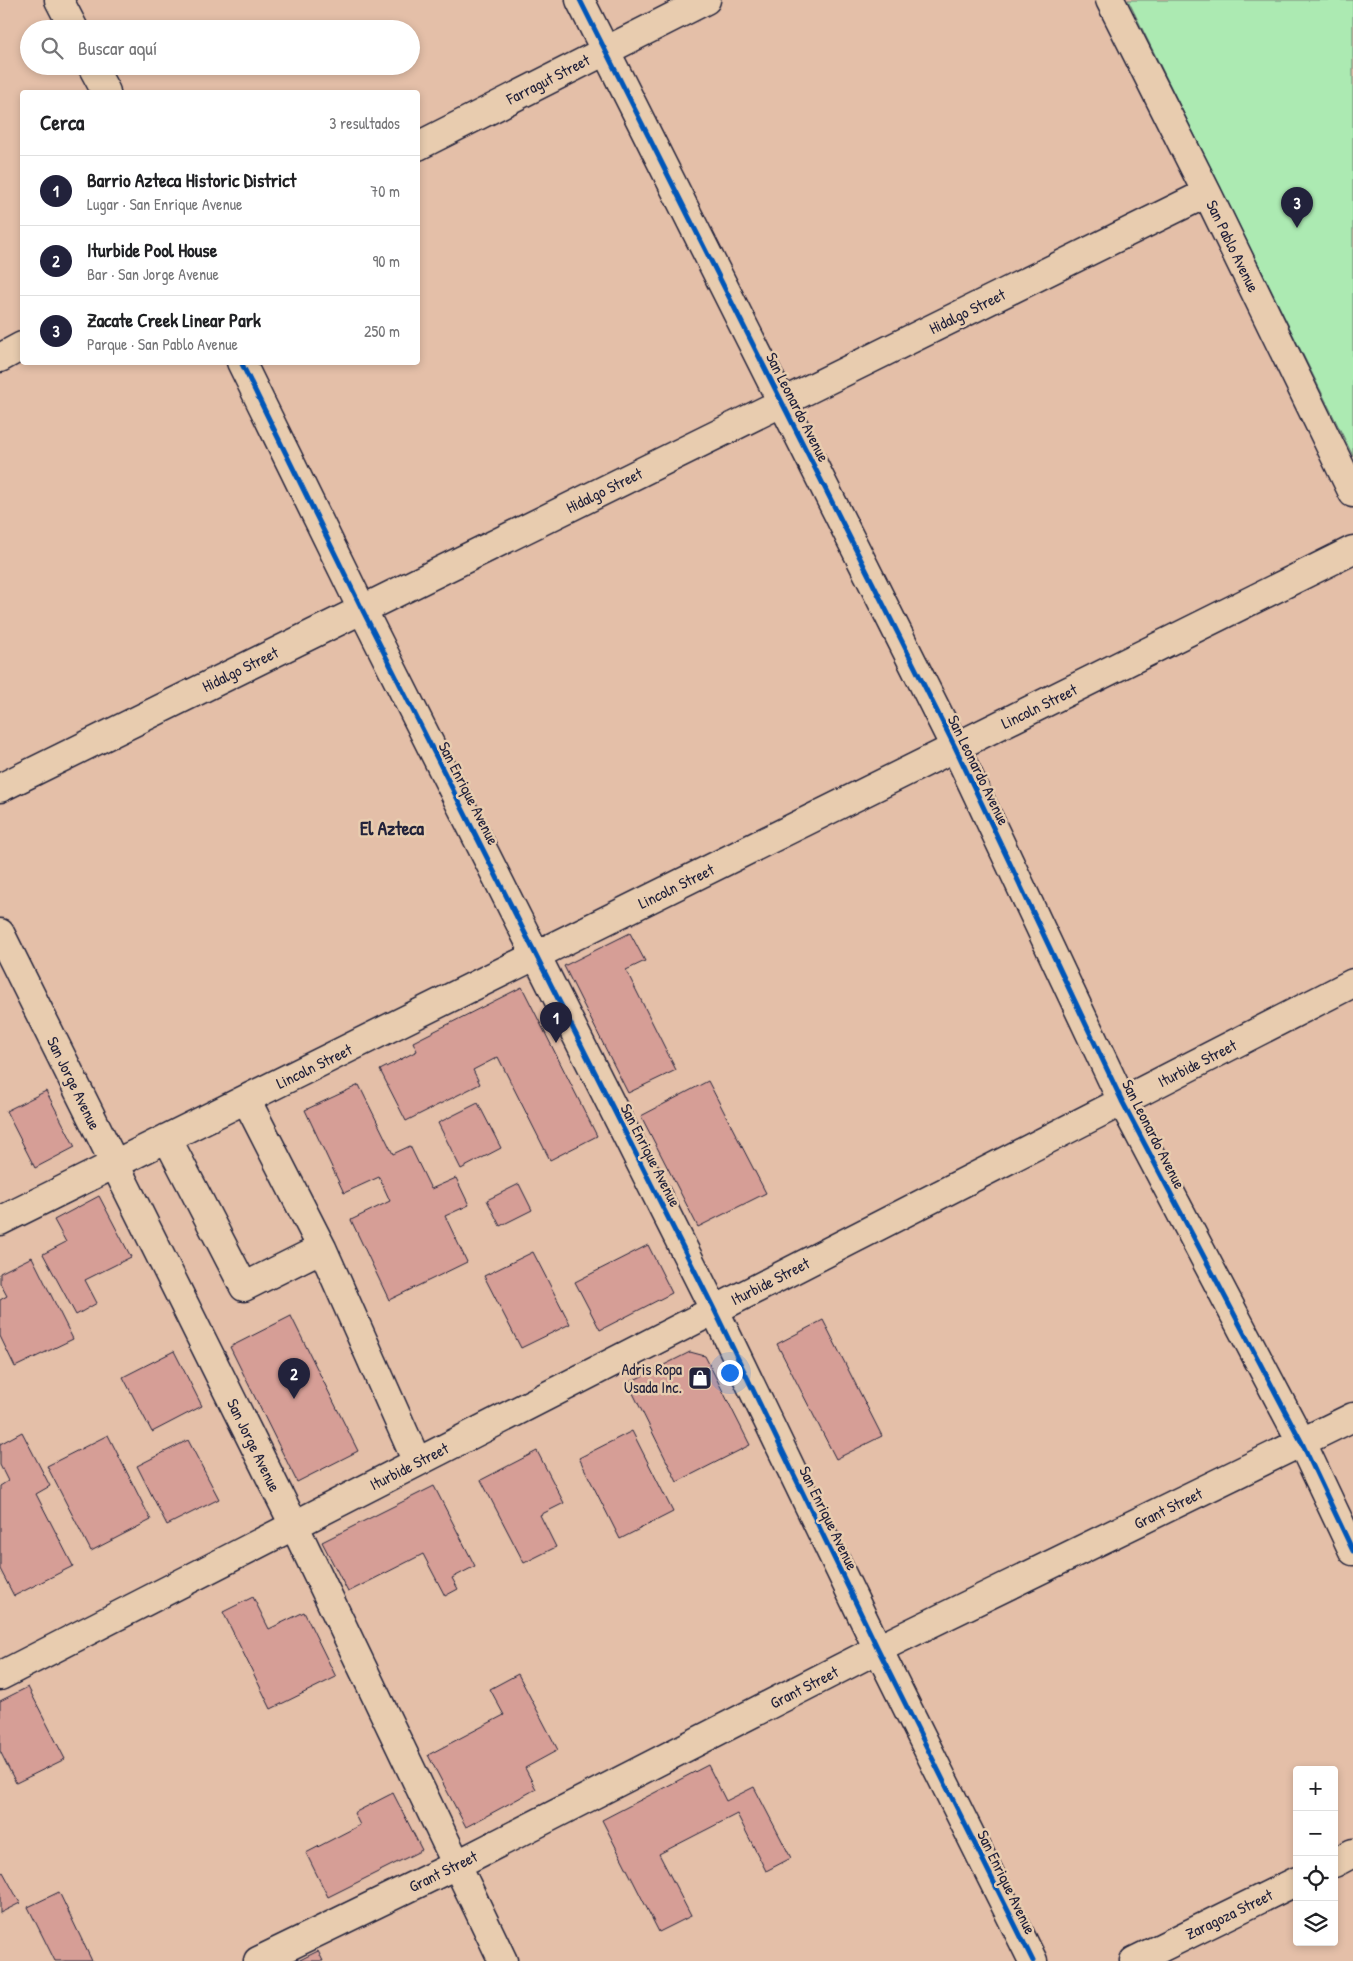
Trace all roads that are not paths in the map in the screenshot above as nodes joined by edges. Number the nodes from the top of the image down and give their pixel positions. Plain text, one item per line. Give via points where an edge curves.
1 (59, 0) edge
2 (580, 0) edge
3 (706, 0) edge
4 (1110, 0) edge
5 (69, 20) edge
6 (606, 50) junction
7 (97, 75) edge
8 (105, 90) edge
9 (420, 145) edge
10 (1207, 193) junction
11 (20, 347) edge
12 (0, 358) edge
13 (242, 365) edge
14 (782, 403) junction
15 (1353, 493) edge
16 (1353, 550) edge
17 (362, 609) junction
18 (955, 747) junction
19 (0, 788) edge
20 (0, 933) edge
21 (536, 955) junction
22 (1353, 983) edge
23 (246, 1099) junction
24 (1122, 1101) junction
25 (167, 1138) junction
26 (115, 1164) junction
27 (0, 1221) edge
28 (322, 1248) junction
29 (714, 1309) junction
30 (1353, 1417) edge
31 (1302, 1443) junction
32 (417, 1462) junction
33 (294, 1525) junction
34 (1353, 1551) edge
35 (878, 1649) junction
36 (0, 1676) edge
37 (1353, 1854) edge
38 (1338, 1861) edge
39 (456, 1866) junction
40 (1293, 1883) edge
41 (258, 1961) edge
42 (503, 1961) edge
43 (1032, 1961) edge
44 (1134, 1961) edge

1 - 5 street
2 - 6 street, San Leonardo Avenue
3 - 6 street, Farragut Street
4 - 10 street, San Pablo Avenue
6 - 9 street, Farragut Street
6 - 14 street, San Leonardo Avenue
7 - 8 street
10 - 14 street, Hidalgo Street
10 - 15 street, San Pablo Avenue
11 - 12 street
13 - 17 street, San Enrique Avenue
14 - 17 street, Hidalgo Street
14 - 18 street, San Leonardo Avenue
16 - 18 street, Lincoln Street
17 - 19 street, Hidalgo Street
17 - 21 street, San Enrique Avenue
18 - 21 street, Lincoln Street
18 - 24 street, San Leonardo Avenue
20 - 26 street, San Jorge Avenue
21 - 23 street, Lincoln Street
21 - 29 street, San Enrique Avenue
22 - 24 street, Iturbide Street
23 - 25 street, Lincoln Street
23 - 28 street
24 - 29 street, Iturbide Street
24 - 31 street, San Leonardo Avenue
25 - 26 street, Lincoln Street
25 - 28 street via 244,1287
26 - 27 street, Lincoln Street
26 - 33 street, San Jorge Avenue
28 - 32 street
29 - 32 street, Iturbide Street
29 - 35 street, San Enrique Avenue
30 - 31 street, Grant Street
31 - 34 street, San Leonardo Avenue
31 - 35 street, Grant Street
32 - 33 street, Iturbide Street
33 - 36 street, Iturbide Street
33 - 39 street, San Jorge Avenue
35 - 39 street, Grant Street
35 - 43 street, San Enrique Avenue
37 - 38 street
39 - 41 street, Grant Street
39 - 42 street, San Jorge Avenue
40 - 44 street, Zaragoza Street

